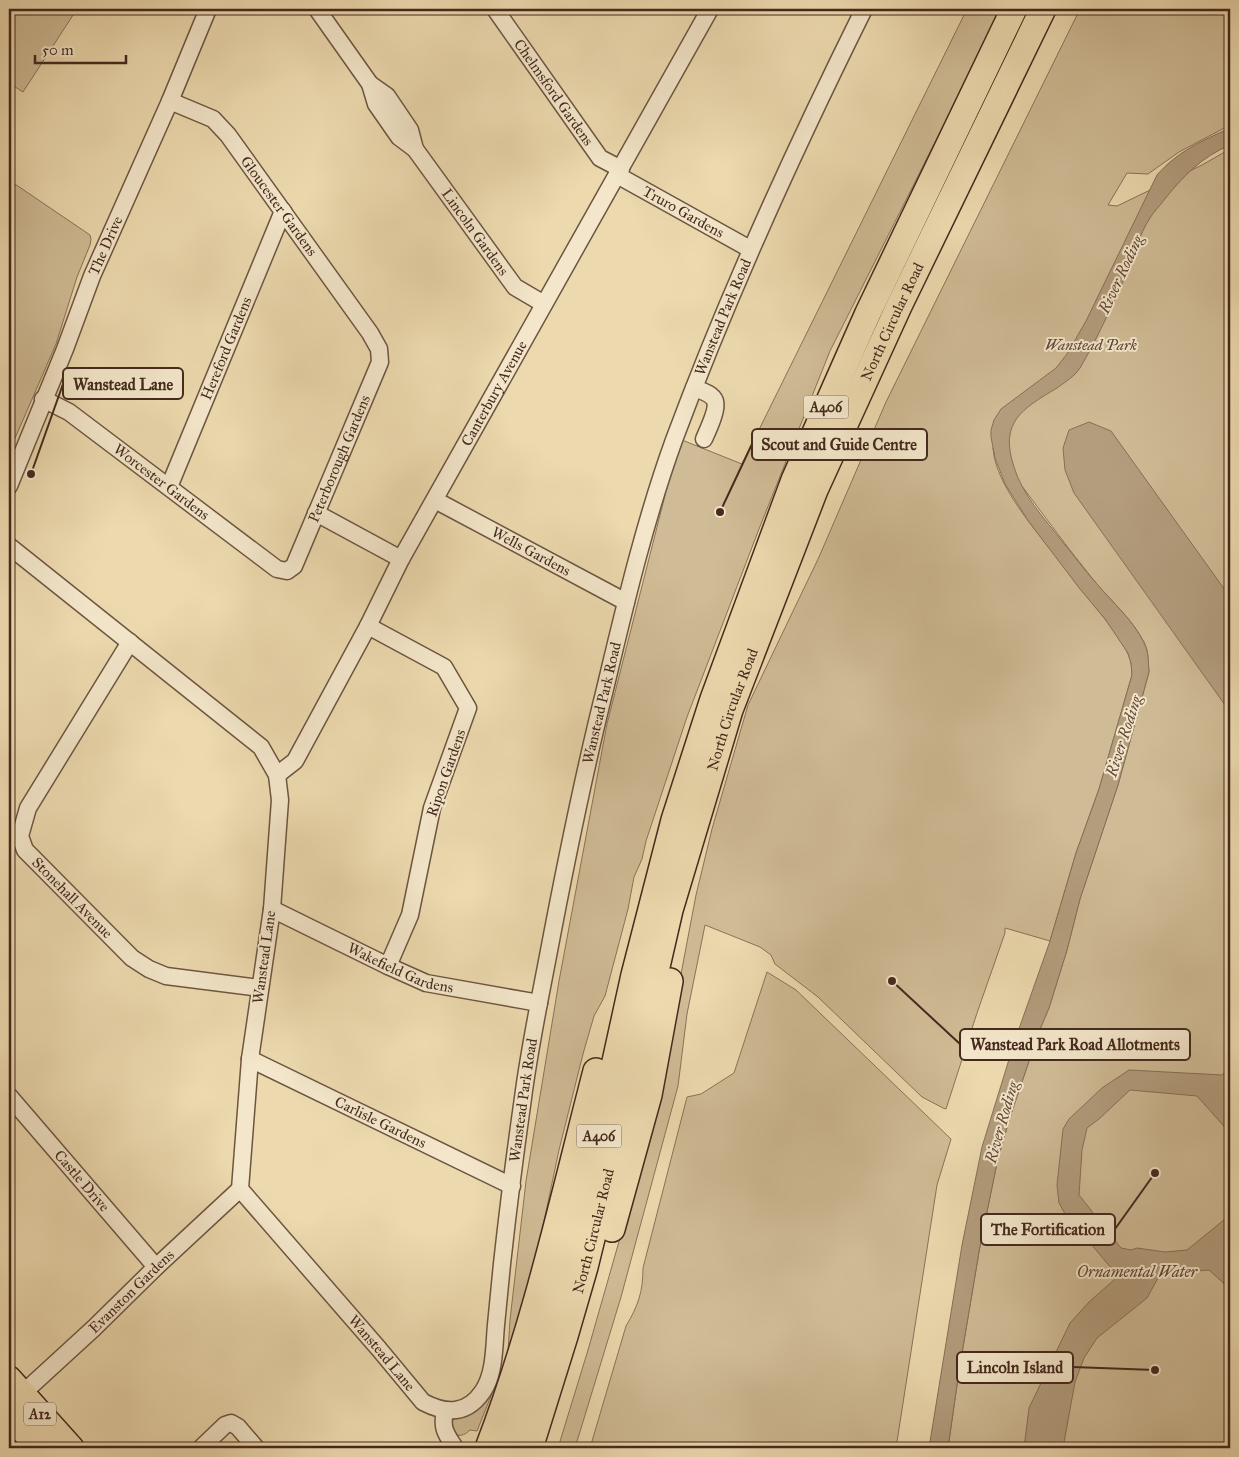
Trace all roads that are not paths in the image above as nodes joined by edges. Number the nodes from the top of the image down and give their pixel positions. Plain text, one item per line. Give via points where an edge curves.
1 (208, 9) edge
2 (317, 9) edge
3 (495, 9) edge
4 (710, 9) edge
5 (864, 9) edge
6 (1014, 9) edge
7 (1043, 9) edge
8 (170, 101) junction
9 (619, 172) junction
10 (283, 211) junction
11 (750, 249) junction
12 (544, 304) junction
13 (370, 333) joint
14 (694, 388) junction
15 (44, 400) junction
16 (704, 439) dead end
17 (9, 486) edge
18 (169, 487) junction
19 (435, 500) junction
20 (316, 513) junction
21 (9, 546) edge
22 (402, 560) junction
23 (277, 569) joint
24 (626, 602) junction
25 (368, 626) junction
26 (130, 642) junction
27 (277, 775) junction
28 (674, 820) junction
29 (690, 840) junction
30 (272, 909) junction
31 (388, 966) junction
32 (260, 988) junction
33 (539, 1003) junction
34 (250, 1059) junction
35 (9, 1096) edge
36 (512, 1186) junction
37 (240, 1189) junction
38 (156, 1267) junction
39 (16, 1387) edge
40 (445, 1411) junction
41 (9, 1415) edge
42 (40, 1448) edge
43 (71, 1448) edge
44 (201, 1448) edge
45 (256, 1448) edge
46 (455, 1448) edge
47 (488, 1448) edge
48 (509, 1448) edge
49 (530, 1448) edge
50 (543, 1448) edge

1 - 8 street, The Drive
2 - 12 street, Lincoln Gardens via 370,84 387,96 410,130 416,149 515,287
3 - 9 street, Chelmsford Gardens via 600,158
4 - 9 street, Canterbury Avenue
5 - 11 street, Wanstead Park Road
6 - 28 highway, North Circular Road / A406 via 868,313 794,480 713,699
7 - 29 highway, North Circular Road / A406 via 899,306 815,490 730,710
8 - 10 street, Gloucester Gardens via 214,119
8 - 15 street, The Drive via 100,259
9 - 11 street, Truro Gardens
9 - 12 street, Canterbury Avenue
10 - 13 street, Gloucester Gardens
10 - 18 street, Hereford Gardens
11 - 14 street, Wanstead Park Road
12 - 19 street, Canterbury Avenue
13 - 20 street, Peterborough Gardens via 379,349 380,362
14 - 16 street via 708,393 715,400 716,408
14 - 24 street, Wanstead Park Road via 658,488
15 - 17 street, The Drive
15 - 18 street, Worcester Gardens via 69,412
18 - 23 street, Worcester Gardens
19 - 22 street, Canterbury Avenue
19 - 24 street, Wells Gardens
20 - 22 street
20 - 23 street, Peterborough Gardens via 294,566 287,572
21 - 26 street, Wanstead Lane
22 - 25 street, Canterbury Avenue
24 - 33 street, Wanstead Park Road via 585,769
25 - 27 street, Canterbury Avenue via 295,761
25 - 31 street, Ripon Gardens via 444,667 468,708 432,808 410,915
26 - 27 street, Wanstead Lane via 262,747
26 - 32 street, Stonehall Avenue via 28,808 20,836 25,850 132,958 150,969 166,976
27 - 30 street, Wanstead Lane via 280,800
28 - 47 highway, A406 via 620,979 532,1319
28 - 48 highway, North Circular Road / A406 via 634,975 568,1261
29 - 49 highway, North Circular Road / A406 via 670,910 585,1267
29 - 50 highway, A406 via 683,915 649,1094 583,1332
30 - 31 street, Wakefield Gardens
30 - 32 street, Wanstead Lane
31 - 33 street, Wakefield Gardens via 426,983
32 - 34 street, Wanstead Lane
33 - 36 street, Wanstead Park Road
34 - 36 street, Carlisle Gardens
34 - 37 street, Wanstead Lane
35 - 38 street, Castle Drive
36 - 40 street, Wanstead Park Road via 492,1364 485,1388 468,1406
37 - 38 street, Evanston Gardens
37 - 40 street, Wanstead Lane via 423,1402
38 - 39 street, Evanston Gardens via 94,1328
39 - 43 highway, A12
40 - 46 street via 444,1428
41 - 42 highway, A12
44 - 45 street via 231,1423

